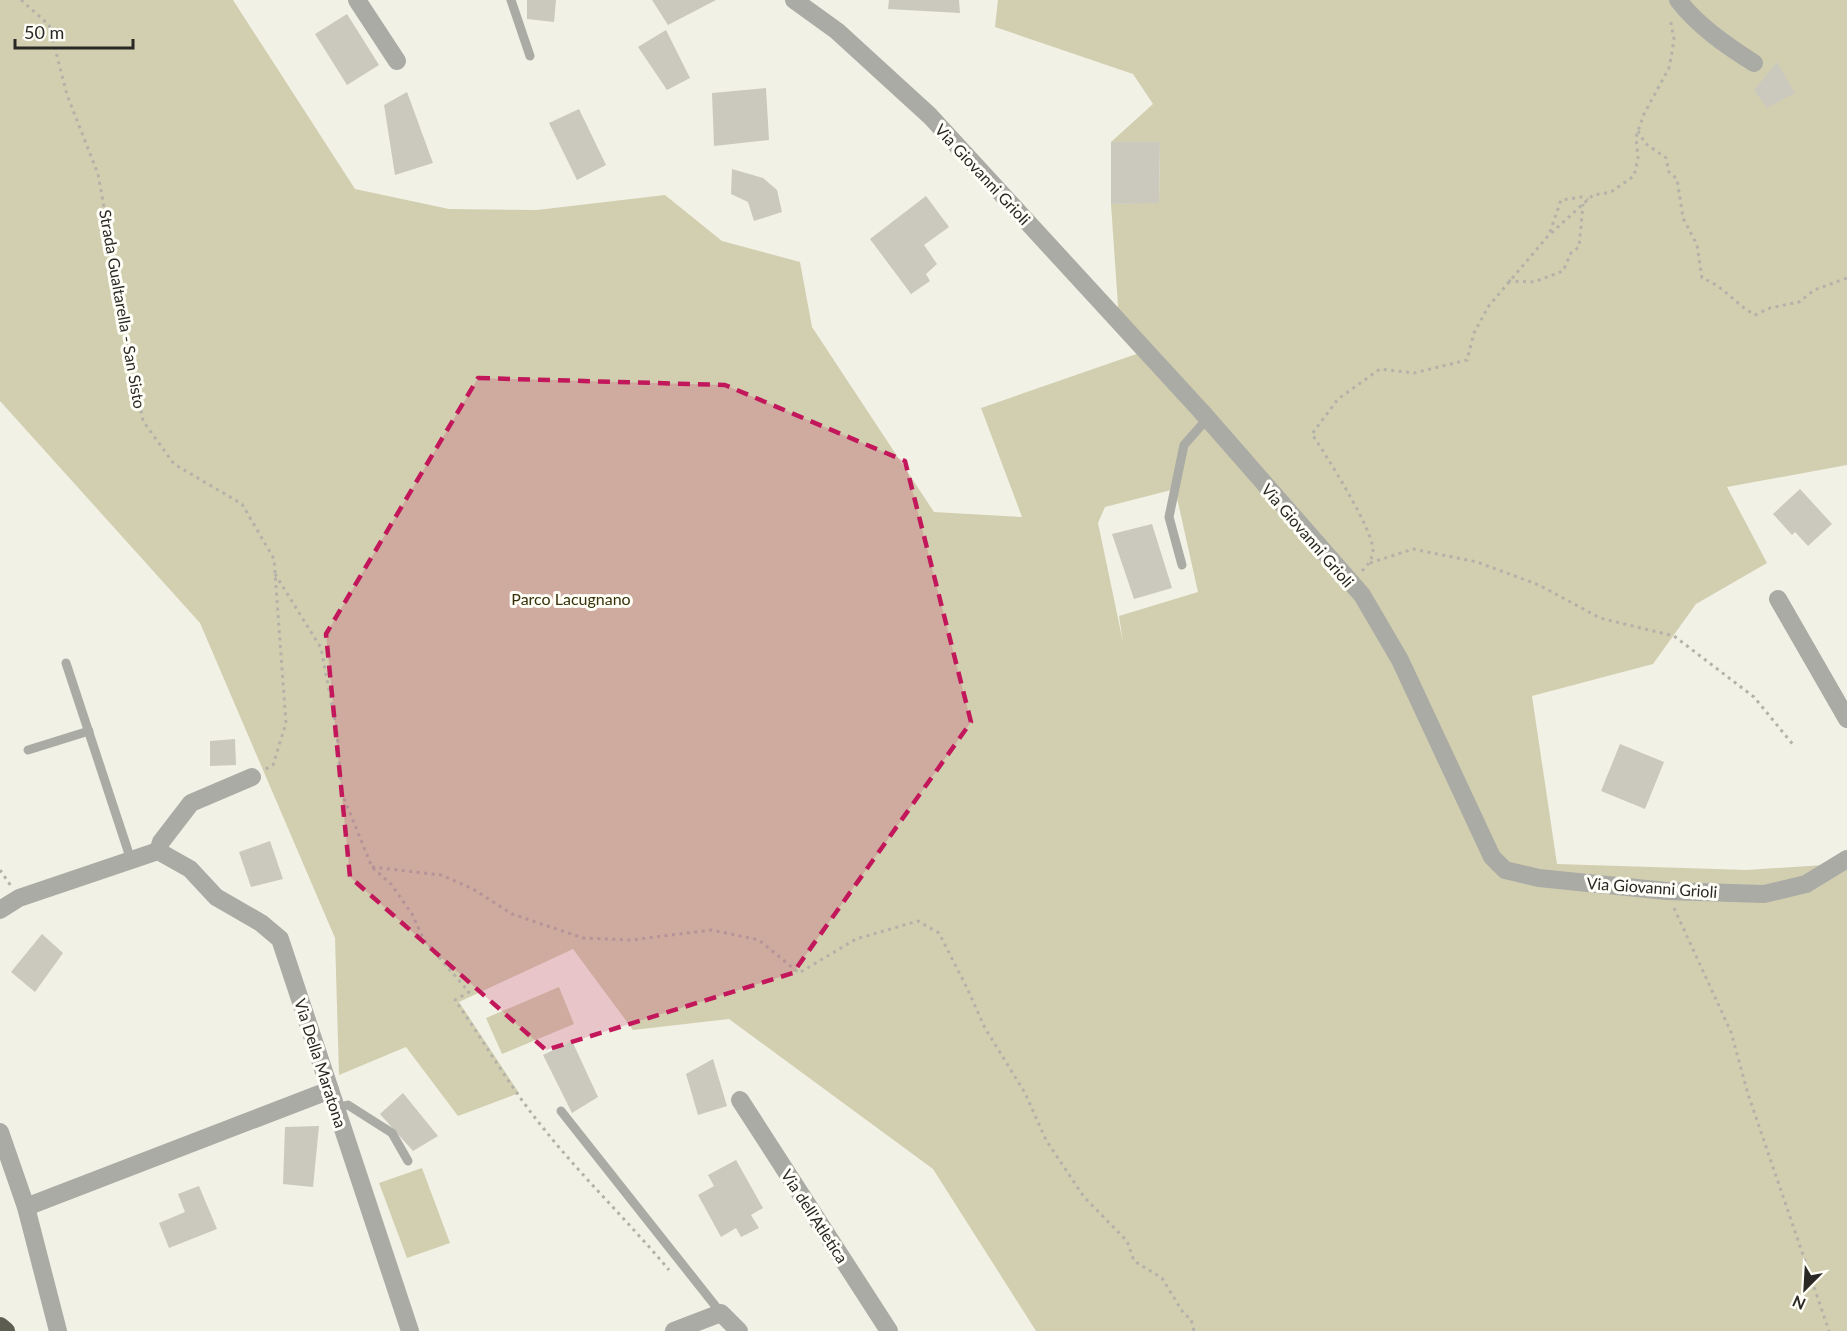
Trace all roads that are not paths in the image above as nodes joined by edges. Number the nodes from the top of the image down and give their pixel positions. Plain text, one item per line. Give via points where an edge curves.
1 (357, 0) edge
2 (511, 0) edge
3 (794, 0) edge
4 (1673, 6) edge
5 (530, 56) dead end
6 (397, 61) dead end
7 (1754, 63) dead end
8 (1207, 419) junction
9 (1182, 564) dead end
10 (1778, 599) dead end
11 (66, 663) dead end
12 (1847, 719) edge
13 (89, 732) junction
14 (28, 750) dead end
15 (252, 777) road end
16 (158, 851) junction
17 (1847, 859) edge
18 (131, 860) junction
19 (0, 910) edge
20 (333, 1099) junction
21 (740, 1100) dead end
22 (561, 1111) dead end
23 (0, 1132) edge
24 (408, 1161) dead end
25 (26, 1207) junction
26 (721, 1313) junction
27 (0, 1326) edge
28 (6, 1331) edge
29 (58, 1331) edge
30 (410, 1331) edge
31 (674, 1331) edge
32 (739, 1331) edge
33 (889, 1331) edge

1 - 6 street
2 - 5 lane
3 - 8 street, Via Giovanni Grioli via 837,32 930,116
4 - 7 street via 1687,12
8 - 9 lane via 1184,445 1169,517
8 - 17 street, Via Giovanni Grioli via 1362,595 1400,660 1492,857 1505,870 1539,878 1666,891 1764,894 1806,884
10 - 12 street
11 - 13 lane
13 - 14 lane
13 - 18 lane
15 - 16 street via 192,803
16 - 18 street
16 - 20 street, Via Della Maratona via 190,869 216,897 280,939
18 - 19 street via 19,897
20 - 24 lane via 392,1133
20 - 25 street
20 - 30 street, Via Della Maratona
21 - 33 street, Via dell'Atletica
22 - 26 lane
23 - 25 street
25 - 29 street
26 - 31 street
26 - 32 street
27 - 28 highway

